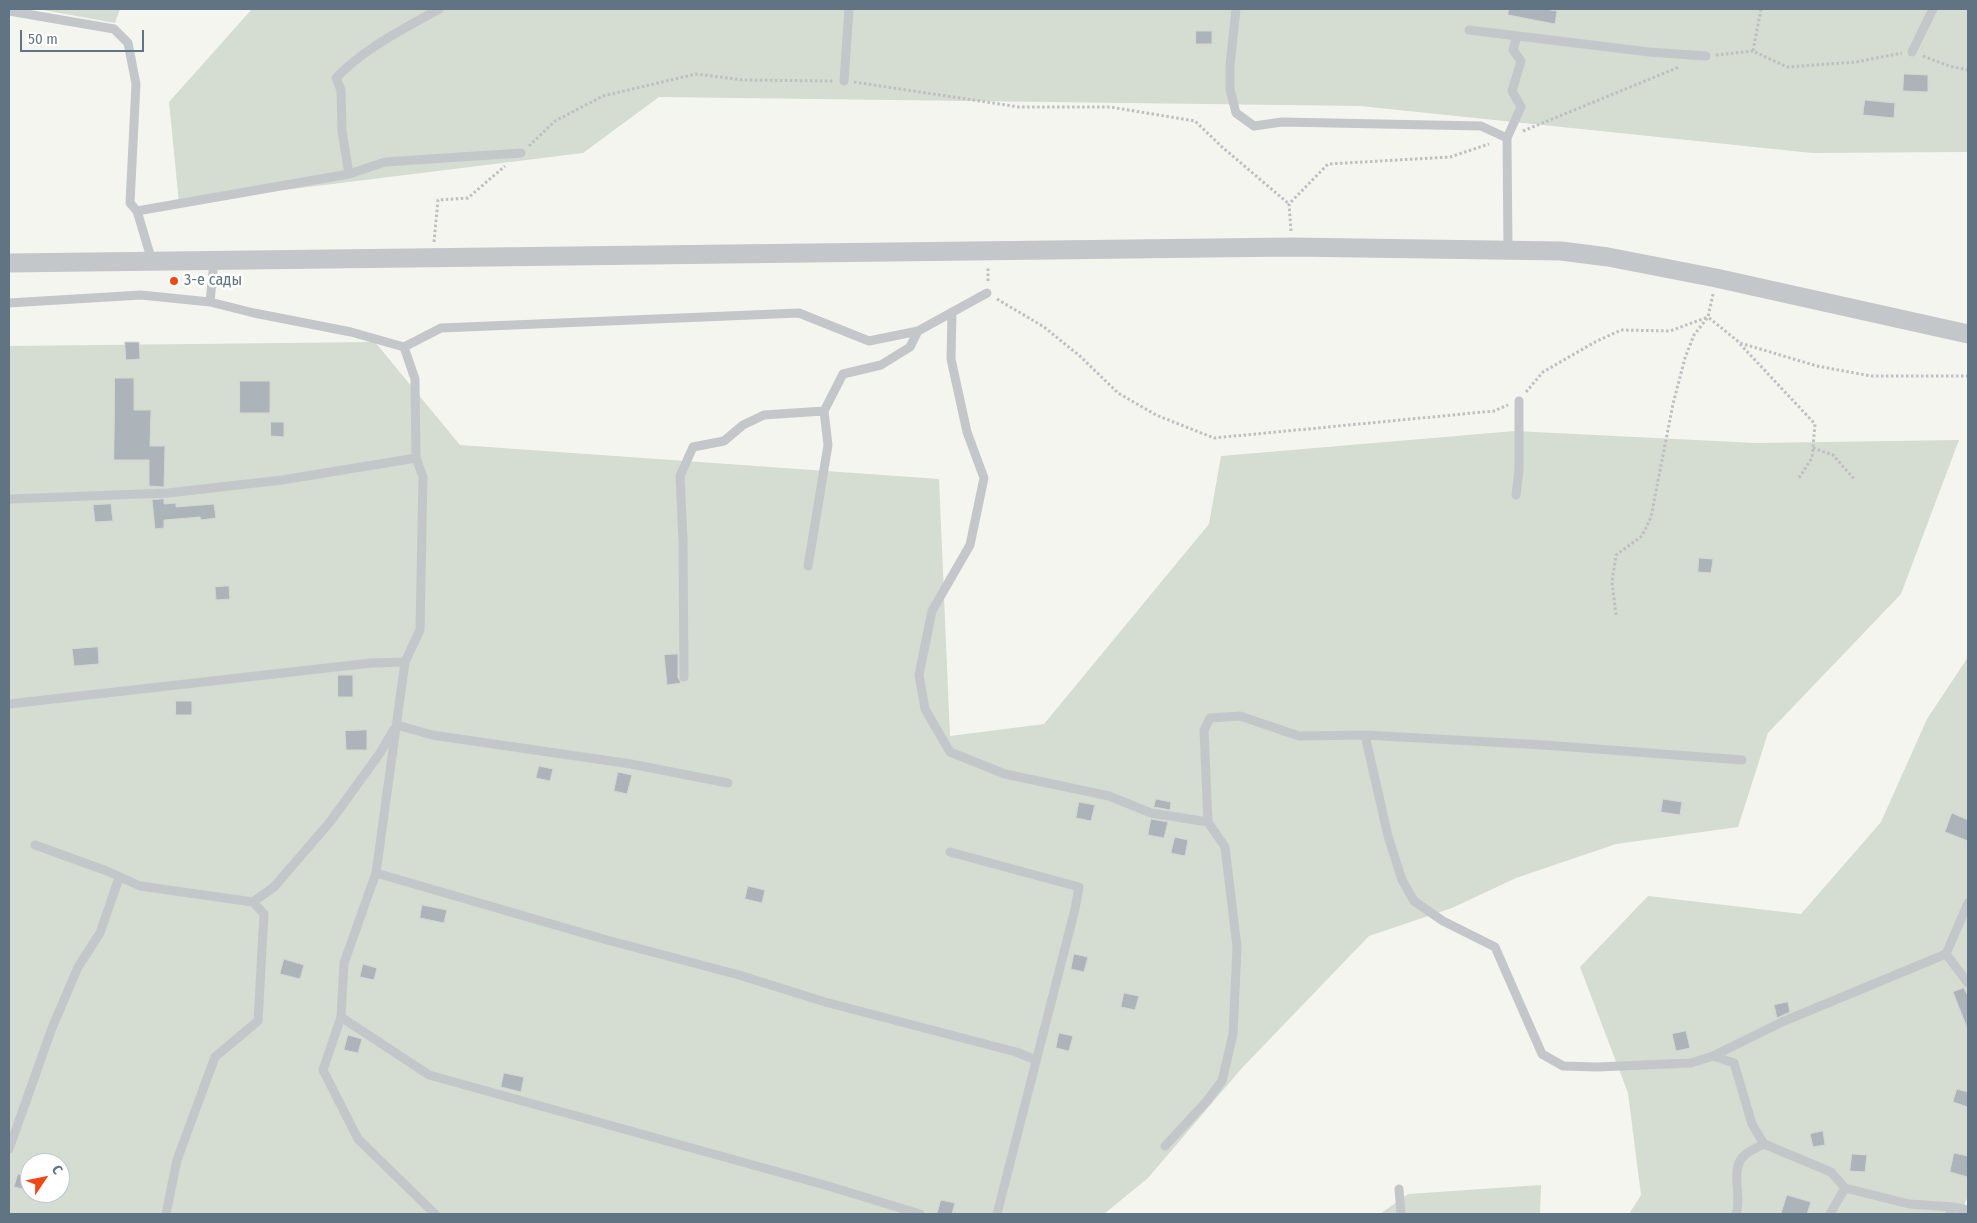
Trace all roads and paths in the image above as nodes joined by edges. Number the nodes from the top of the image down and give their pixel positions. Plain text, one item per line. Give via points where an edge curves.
1 (439, 9) edge
2 (849, 9) edge
3 (1236, 9) edge
4 (1761, 9) edge
5 (1934, 9) edge
6 (9, 11) edge
7 (1469, 30) dead end
8 (1517, 36) junction
9 (1912, 52) junction
10 (1706, 56) dead end
11 (1968, 70) edge
12 (844, 81) junction
13 (1507, 138) junction
14 (521, 152) junction
15 (349, 174) junction
16 (137, 211) junction
17 (1292, 247) junction
18 (1508, 250) junction
19 (989, 252) junction
20 (432, 259) junction
21 (152, 261) junction
22 (214, 261) junction
23 (9, 263) edge
24 (1716, 278) junction
25 (987, 293) junction
26 (210, 302) junction
27 (9, 303) edge
28 (952, 312) junction
29 (1708, 317) junction
30 (918, 331) junction
31 (1968, 334) edge
32 (1740, 344) junction
33 (404, 347) junction
34 (1968, 376) edge
35 (1518, 401) junction
36 (824, 411) junction
37 (1813, 448) junction
38 (416, 458) junction
39 (1799, 478) dead end
40 (1854, 480) dead end
41 (1516, 495) dead end
42 (9, 498) edge
43 (808, 566) dead end
44 (1616, 615) dead end
45 (405, 662) junction
46 (684, 677) dead end
47 (9, 704) edge
48 (397, 725) junction
49 (1365, 735) junction
50 (1742, 760) dead end
51 (728, 783) dead end
52 (1208, 822) junction
53 (35, 845) dead end
54 (950, 852) dead end
55 (376, 873) junction
56 (119, 878) junction
57 (254, 902) junction
58 (1968, 903) edge
59 (1946, 954) junction
60 (1968, 983) edge
61 (341, 1017) junction
62 (1713, 1056) junction
63 (1036, 1060) junction
64 (1764, 1144) junction
65 (1165, 1146) dead end
66 (9, 1149) edge
67 (1845, 1188) junction
68 (1399, 1190) dead end
69 (1968, 1210) edge
70 (1952, 1211) edge
71 (166, 1214) edge
72 (435, 1214) edge
73 (920, 1214) edge
74 (997, 1214) edge
75 (1401, 1214) edge
76 (1736, 1214) edge
77 (1830, 1214) edge

1 - 15 lane via 382,42 347,66 336,78 341,90 342,131
2 - 12 lane
3 - 13 lane via 1230,89 1236,113 1254,126 1282,122 1481,126
4 - 9 path via 1753,51 1787,67 1856,62
5 - 9 lane
6 - 16 lane via 114,29 128,43 136,84 130,203
7 - 8 lane
8 - 10 lane
8 - 13 lane via 1513,50 1521,61 1512,91 1520,107
9 - 11 path
12 - 14 path via 743,80 696,74 603,96 555,121
12 - 17 path via 1019,107 1110,107 1196,121 1289,204
13 - 18 lane
14 - 15 lane via 385,162
14 - 20 path via 468,198 438,200
15 - 16 lane
16 - 21 lane
17 - 18 street
17 - 19 street
18 - 24 street via 1599,256
19 - 20 street
19 - 25 path
20 - 22 street
21 - 22 street
21 - 23 street
22 - 26 lane
24 - 29 path
24 - 31 street
25 - 28 lane
25 - 35 path via 1044,327 1118,393 1156,415 1214,438 1494,411
26 - 27 lane via 141,295
26 - 33 lane via 351,332
28 - 30 lane
28 - 52 lane via 951,359 967,432 984,478 970,545 932,611 919,675 925,709 950,752 1005,774 1109,796 1151,813
29 - 32 path
29 - 35 path via 1670,331 1621,330 1543,372
29 - 44 path via 1694,335 1685,358 1652,517 1642,536 1616,555 1612,582
30 - 33 lane via 869,341 799,313 441,328
30 - 36 lane via 910,348 881,365 843,374
32 - 34 path via 1817,366 1871,376
32 - 37 path via 1815,424
33 - 38 lane via 415,379
35 - 41 lane
36 - 43 lane via 828,445
36 - 46 lane via 764,415 743,425 724,441 694,447 680,476
37 - 39 path via 1812,458
37 - 40 path via 1833,455
38 - 42 lane via 282,480 168,493
38 - 45 lane via 423,477 420,630
45 - 47 lane via 371,663
45 - 48 lane
48 - 51 lane via 432,735 631,764
48 - 55 lane
48 - 57 lane via 330,822 274,887
49 - 50 lane
49 - 52 lane via 1299,736 1240,716 1210,718 1204,730
49 - 62 lane via 1388,836 1402,880 1414,901 1444,921 1495,947 1542,1054 1563,1066 1597,1067 1691,1063
52 - 65 lane via 1225,847 1237,947 1233,1034 1222,1081
53 - 56 lane
54 - 63 lane via 1079,887
55 - 61 lane via 344,963
55 - 63 lane
56 - 57 lane via 140,886
56 - 66 lane via 100,933 78,968 52,1028
57 - 71 lane via 264,914 258,1021 215,1057 177,1160
58 - 59 lane
59 - 60 lane
59 - 62 lane via 1782,1022
61 - 72 lane via 323,1070 358,1139
61 - 73 lane via 429,1075
62 - 64 lane via 1734,1063 1752,1124
63 - 74 lane
64 - 67 lane via 1831,1172
64 - 76 lane via 1744,1155 1736,1173 1739,1208
67 - 70 lane
67 - 77 lane
68 - 75 lane
69 - 70 lane

